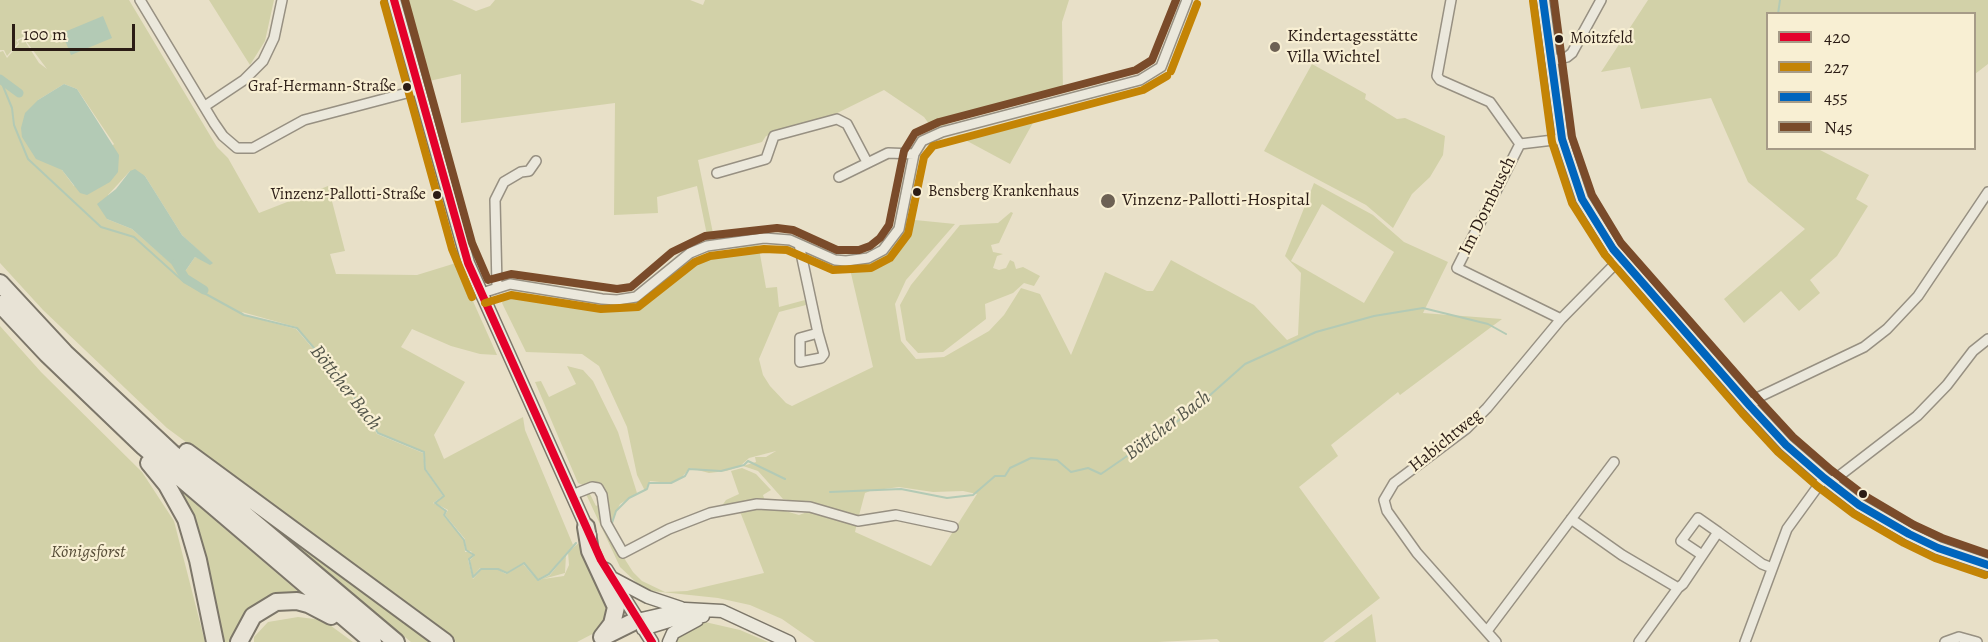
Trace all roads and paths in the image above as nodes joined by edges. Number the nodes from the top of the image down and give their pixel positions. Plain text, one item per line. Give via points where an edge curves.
1 (140, 0) edge
2 (282, 0) edge
3 (394, 0) edge
4 (1187, 0) edge
5 (1450, 0) edge
6 (1543, 0) edge
7 (1600, 0) edge
8 (1550, 61) junction
9 (418, 90) junction
10 (204, 106) junction
11 (1562, 139) junction
12 (1520, 144) junction
13 (914, 154) junction
14 (536, 160) dead end
15 (867, 162) junction
16 (717, 173) dead end
17 (839, 177) dead end
18 (1988, 192) edge
19 (799, 244) junction
20 (1621, 258) junction
21 (0, 283) edge
22 (497, 286) junction
23 (482, 293) junction
24 (0, 304) edge
25 (1562, 319) junction
26 (818, 333) dead end
27 (1988, 339) edge
28 (65, 353) junction
29 (1749, 406) junction
30 (108, 414) junction
31 (1614, 462) dead end
32 (1827, 481) junction
33 (572, 495) junction
34 (1571, 519) junction
35 (586, 527) junction
36 (953, 527) dead end
37 (1718, 532) junction
38 (1702, 555) junction
39 (1988, 566) edge
40 (1772, 568) junction
41 (611, 578) junction
42 (1680, 586) junction
43 (686, 609) junction
44 (709, 616) junction
45 (738, 618) junction
46 (644, 630) edge
47 (1487, 631) junction
48 (603, 640) edge
49 (215, 642) edge
50 (239, 642) edge
51 (362, 642) edge
52 (373, 642) edge
53 (396, 642) edge
54 (445, 642) edge
55 (669, 642) edge
56 (789, 642) edge
57 (1496, 642) edge
58 (1639, 642) edge
59 (1745, 642) edge
60 (1945, 642) edge
61 (1977, 642) edge

1 - 10 street
2 - 10 street via 274,38 263,61 244,80
3 - 9 main road
4 - 13 street via 1161,67 1140,80 934,134 922,141
5 - 12 street via 1437,76 1490,102
6 - 8 main road
7 - 8 street via 1572,53
8 - 11 main road
9 - 10 street via 304,120 253,148 237,148 223,136
9 - 23 main road via 462,246
11 - 12 street
11 - 20 main road via 1582,199
12 - 25 street, Im Dornbusch via 1457,268
13 - 15 street via 895,152
13 - 19 street via 899,229 883,250 868,258 846,261 824,257
14 - 22 street via 529,171 504,182 495,200
15 - 16 street via 847,124 837,119 774,136 766,159
15 - 17 street
18 - 29 street via 1918,296 1887,329 1864,347
19 - 22 street via 776,238 707,246 678,261 636,297 617,300 510,284
19 - 26 street
20 - 25 street, Habichtweg
20 - 29 main road
21 - 28 highway
22 - 23 street
23 - 33 main road
24 - 30 highway
25 - 47 street, Habichtweg via 1466,429 1394,483 1383,500 1387,512 1417,553
27 - 32 street via 1917,416
28 - 53 highway via 205,482
28 - 54 highway via 210,470
29 - 32 main road
30 - 49 highway via 167,485 186,519
30 - 52 highway
31 - 34 street
32 - 39 main road via 1909,534
32 - 40 street via 1787,529
33 - 35 main road
33 - 36 street via 598,488 603,514 623,553 710,513 757,504 810,507 858,521 896,515
34 - 42 street via 1622,555
34 - 47 street
35 - 41 main road
35 - 48 highway via 590,551 616,607
37 - 38 street
37 - 38 street via 1698,518 1681,541
37 - 40 street
38 - 42 street
40 - 59 street
41 - 43 main road via 648,597
41 - 46 main road
42 - 58 street
43 - 45 main road via 722,611
43 - 46 main road
44 - 45 main road
44 - 46 main road via 680,618
44 - 55 main road via 684,625
45 - 56 main road
46 - 48 highway
47 - 57 street
50 - 51 highway via 253,616 285,600 321,609
60 - 61 street via 1959,637

